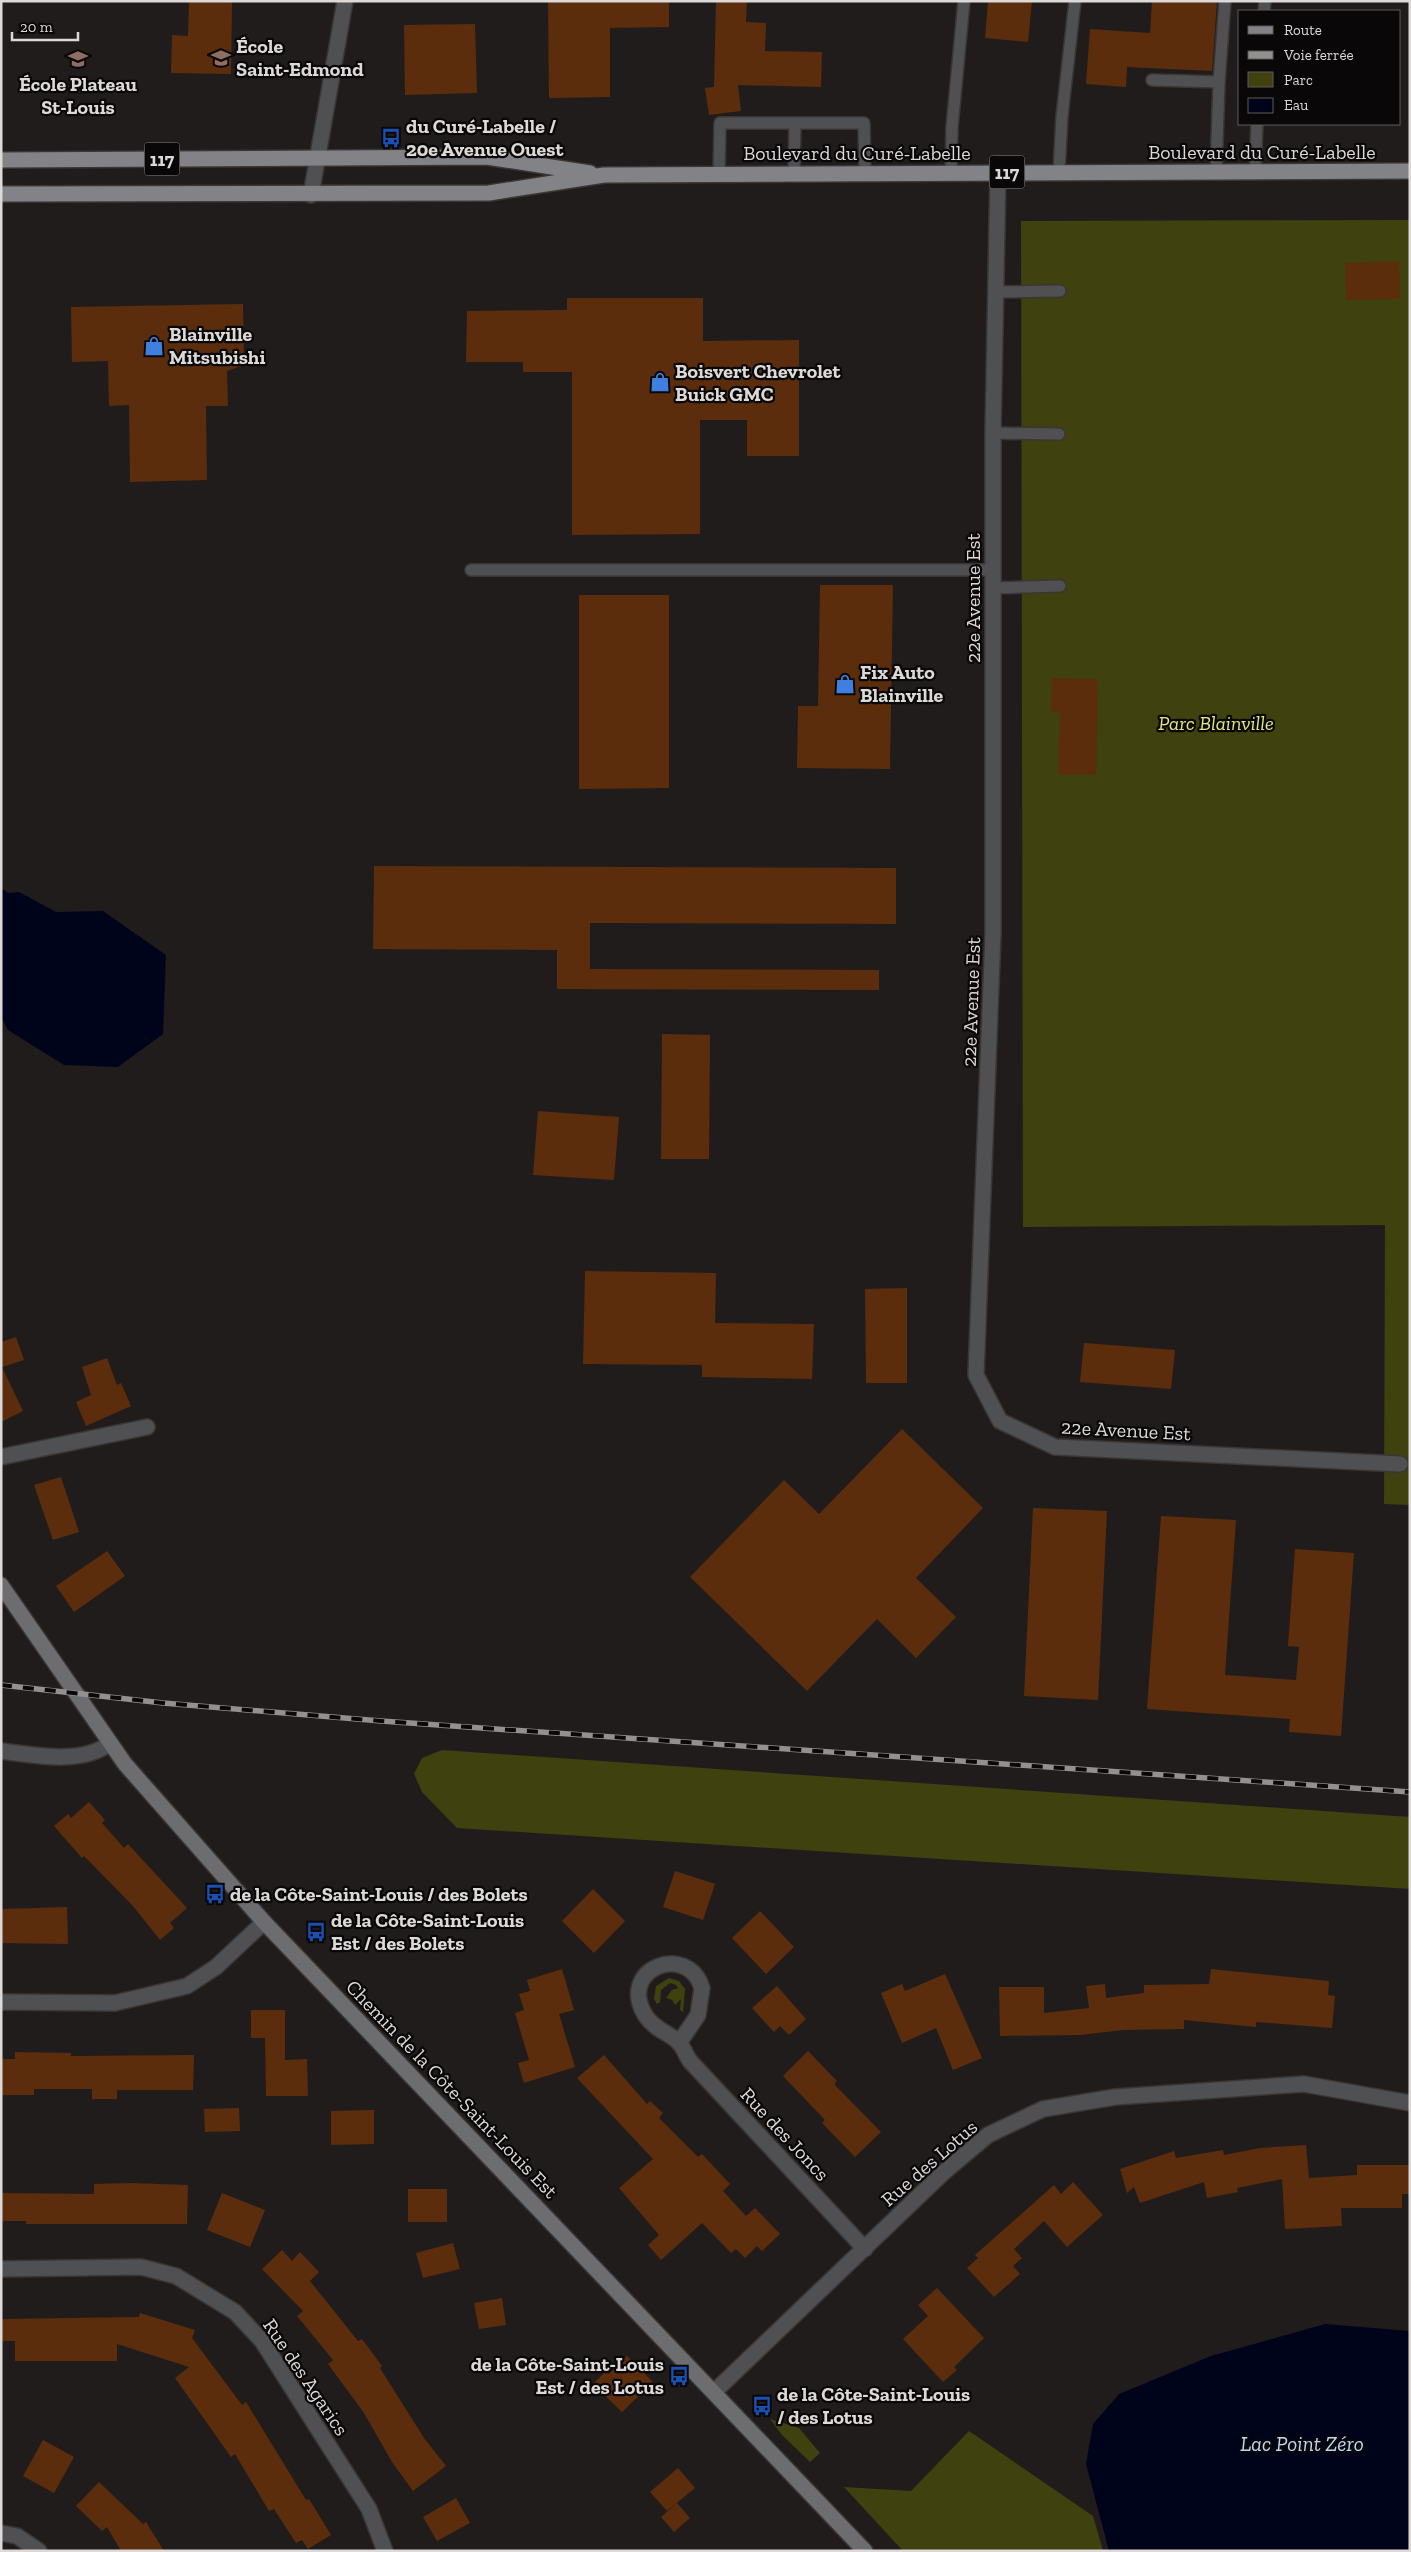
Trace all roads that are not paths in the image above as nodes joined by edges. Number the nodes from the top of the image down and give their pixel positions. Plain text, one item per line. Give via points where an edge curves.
1 (345, 1) edge
2 (964, 1) edge
3 (1076, 1) edge
4 (1225, 1) edge
5 (1152, 80) dead end
6 (1220, 82) junction
7 (795, 123) junction
8 (1257, 125) edge
9 (316, 158) junction
10 (1, 160) edge
11 (1410, 171) edge
12 (1059, 172) junction
13 (1216, 172) junction
14 (1255, 172) junction
15 (951, 173) junction
16 (998, 173) junction
17 (719, 174) junction
18 (794, 174) junction
19 (865, 174) junction
20 (604, 175) junction
21 (1, 194) edge
22 (311, 195) junction
23 (1060, 291) dead end
24 (997, 292) junction
25 (993, 433) junction
26 (1059, 434) dead end
27 (471, 570) dead end
28 (994, 570) junction
29 (1060, 586) dead end
30 (993, 588) junction
31 (147, 1427) dead end
32 (1, 1456) edge
33 (1400, 1464) dead end
34 (1, 1585) edge
35 (109, 1744) junction
36 (1, 1751) edge
37 (264, 1922) junction
38 (1, 2002) edge
39 (680, 2043) junction
40 (1410, 2103) edge
41 (865, 2249) junction
42 (1, 2269) edge
43 (714, 2392) junction
44 (1, 2533) edge
45 (39, 2551) edge
46 (385, 2551) edge
47 (865, 2551) edge

1 - 9 street
2 - 15 lane via 952,126
3 - 12 lane via 1062,116
4 - 6 lane
5 - 6 lane
6 - 13 lane
7 - 17 lane via 720,123
7 - 18 lane
7 - 19 lane via 864,123
8 - 14 lane
9 - 10 main road, Boulevard du Curé-Labelle / 117
9 - 20 main road, Boulevard du Curé-Labelle / 117 via 487,157
9 - 22 street
11 - 14 main road, Boulevard du Curé-Labelle / 117
12 - 13 main road, Boulevard du Curé-Labelle / 117
12 - 16 main road, Boulevard du Curé-Labelle / 117
13 - 14 main road, Boulevard du Curé-Labelle / 117
15 - 16 main road, Boulevard du Curé-Labelle / 117
15 - 19 main road, Boulevard du Curé-Labelle / 117
16 - 24 street, 22e Avenue Est
17 - 18 main road, Boulevard du Curé-Labelle / 117
17 - 20 main road, Boulevard du Curé-Labelle / 117
18 - 19 main road, Boulevard du Curé-Labelle / 117
20 - 22 main road, Boulevard du Curé-Labelle / 117 via 490,193
21 - 22 main road, Boulevard du Curé-Labelle / 117
23 - 24 lane
24 - 25 street, 22e Avenue Est
25 - 26 lane
25 - 28 street, 22e Avenue Est
27 - 28 lane
28 - 30 street, 22e Avenue Est
29 - 30 lane
30 - 33 street, 22e Avenue Est via 994,933 976,1375 1000,1421 1055,1448
31 - 32 street
34 - 35 street, Chemin de la Côte-Saint-Louis Est
35 - 36 street via 100,1750 78,1755
35 - 37 street, Chemin de la Côte-Saint-Louis Est via 163,1810
37 - 38 street via 216,1967 187,1986 115,2003
37 - 43 street, Chemin de la Côte-Saint-Louis Est
39 - 39 street, Rue des Joncs via 698,2015 702,1988 693,1971 666,1964 653,1968 643,1978 639,1986 639,2000 656,2028
39 - 41 street, Rue des Joncs via 690,2061
40 - 41 street, Rue des Lotus via 1304,2084 1115,2097 1043,2109 988,2135 944,2172
41 - 43 street, Rue des Lotus
42 - 46 street, Rue des Agarics via 141,2267 176,2276 235,2312 262,2341 369,2509
43 - 47 street, Chemin de la Côte-Saint-Louis Est
44 - 45 street via 17,2536

